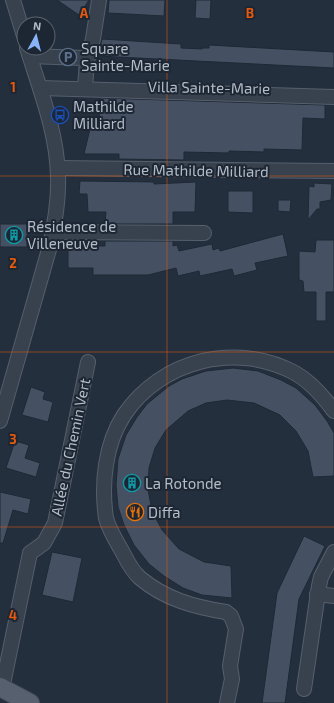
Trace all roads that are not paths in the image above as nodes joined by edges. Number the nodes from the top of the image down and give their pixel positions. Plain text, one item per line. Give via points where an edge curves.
1 (13, 0) edge
2 (99, 0) edge
3 (18, 16) edge
4 (56, 55) edge
5 (30, 56) edge
6 (87, 61) junction
7 (40, 88) junction
8 (86, 88) junction
9 (334, 89) edge
10 (334, 97) edge
11 (58, 168) junction
12 (334, 171) edge
13 (53, 232) junction
14 (204, 233) dead end
15 (88, 362) dead end
16 (334, 411) edge
17 (0, 421) edge
18 (334, 552) edge
19 (317, 594) junction
20 (334, 596) edge
21 (1, 688) edge
22 (304, 689) dead end
23 (30, 703) edge
24 (227, 703) edge

1 - 3 street
2 - 6 street
4 - 6 street via 83,58
5 - 7 street
6 - 8 street
7 - 8 street
7 - 11 street
8 - 9 street, Villa Sainte-Marie via 96,84
8 - 10 street via 96,91
11 - 12 street, Rue Mathilde Milliard
11 - 13 street via 58,197
13 - 14 street
13 - 17 street
15 - 21 street, Allée du Chemin Vert via 54,523 44,543 30,553
16 - 24 street via 318,390 295,373 259,360 232,356 194,362 164,375 143,392 124,416 110,447 104,482 106,518 125,558 139,577 161,593 181,602 226,612 231,616 236,629 230,666 232,679
18 - 19 street via 321,577
19 - 20 street
19 - 22 street
21 - 23 main road

